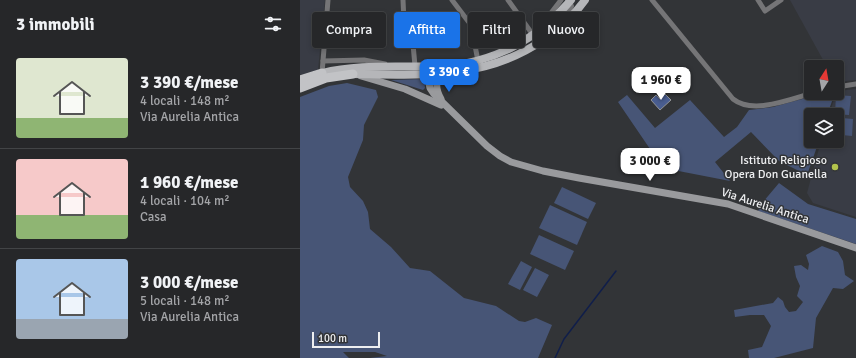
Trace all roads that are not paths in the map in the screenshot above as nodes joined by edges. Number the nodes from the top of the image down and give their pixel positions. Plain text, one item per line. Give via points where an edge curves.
1 (328, 0) edge
2 (403, 0) edge
3 (452, 0) edge
4 (508, 0) edge
5 (561, 0) edge
6 (585, 0) edge
7 (652, 0) edge
8 (758, 0) edge
9 (781, 0) edge
10 (570, 1) edge
11 (552, 12) edge
12 (558, 12) edge
13 (533, 31) edge
14 (533, 35) edge
15 (530, 48) junction
16 (323, 61) junction
17 (478, 61) junction
18 (394, 66) junction
19 (415, 66) junction
20 (426, 70) junction
21 (322, 73) junction
22 (353, 74) junction
23 (443, 74) junction
24 (300, 80) edge
25 (856, 84) edge
26 (844, 86) edge
27 (300, 88) edge
28 (430, 88) junction
29 (405, 89) junction
30 (804, 95) edge
31 (448, 109) junction
32 (856, 248) edge

1 - 16 street
2 - 19 street via 404,22 413,44
3 - 17 street via 471,25
4 - 13 street
5 - 11 street
6 - 15 main road via 574,15
7 - 30 street via 733,99 747,106 758,106
8 - 9 street via 765,11
10 - 12 main road
10 - 15 street via 568,12
14 - 17 main road via 509,50
15 - 23 main road via 487,67
16 - 18 street via 364,60
16 - 21 street
17 - 20 main road
18 - 19 main road
18 - 21 main road via 344,68
19 - 20 main road
20 - 22 main road
20 - 23 main road
20 - 28 main road
21 - 24 highway
22 - 27 highway via 326,78
22 - 29 main road
23 - 31 main road via 437,81 437,89
25 - 26 street
28 - 29 main road via 424,92
28 - 31 main road
29 - 31 main road
31 - 32 main road, Via Aurelia Antica via 487,146 511,162 579,178 728,204

